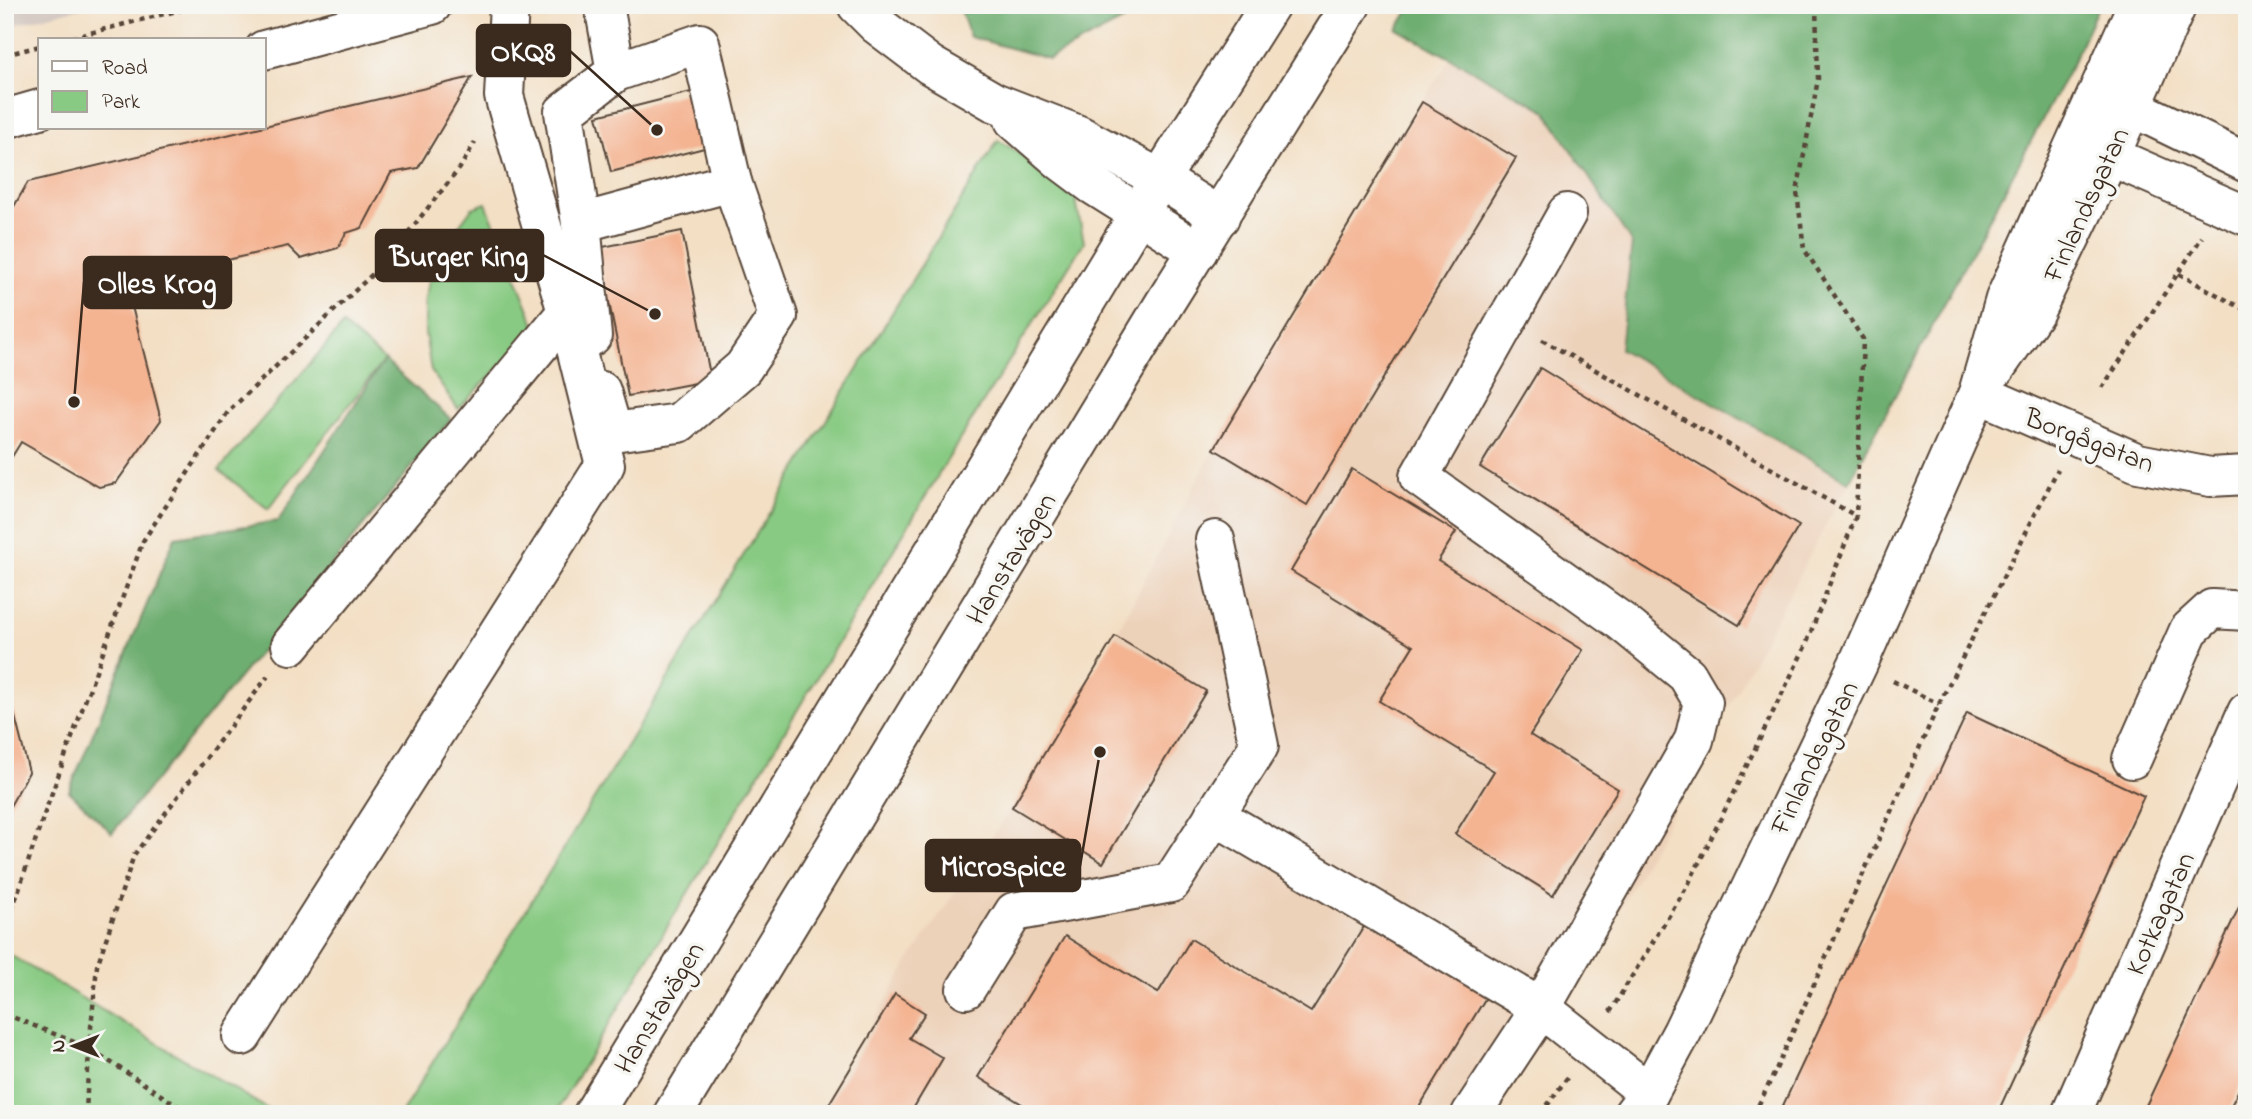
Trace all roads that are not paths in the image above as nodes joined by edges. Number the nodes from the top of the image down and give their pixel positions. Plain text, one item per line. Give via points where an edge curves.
1 (432, 5) edge
2 (509, 5) edge
3 (604, 5) edge
4 (857, 5) edge
5 (1270, 5) edge
6 (1350, 5) edge
7 (2137, 5) edge
8 (2177, 5) edge
9 (266, 49) edge
10 (616, 72) junction
11 (2097, 90) junction
12 (994, 102) junction
13 (2131, 106) junction
14 (38, 110) edge
15 (5, 118) edge
16 (2093, 148) junction
17 (2247, 163) edge
18 (1160, 179) junction
19 (732, 182) junction
20 (1567, 213) dead end
21 (1140, 214) junction
22 (2247, 216) edge
23 (1220, 217) junction
24 (581, 223) junction
25 (1198, 251) junction
26 (567, 312) junction
27 (1978, 393) junction
28 (2247, 475) edge
29 (1215, 540) dead end
30 (2247, 611) edge
31 (291, 645) road end
32 (2247, 712) edge
33 (2132, 760) dead end
34 (1214, 814) junction
35 (966, 989) dead end
36 (1541, 1008) junction
37 (242, 1036) dead end
38 (1641, 1103) edge
39 (593, 1114) edge
40 (673, 1114) edge
41 (1471, 1114) edge
42 (2071, 1114) edge

1 - 9 street
2 - 26 street via 503,96
3 - 10 street
4 - 12 street via 930,65
5 - 18 street, Hanstavägen
6 - 23 street, Hanstavägen
7 - 11 street, Finlandsgatan
8 - 13 street, Finlandsgatan
10 - 19 street via 700,43
10 - 24 street via 564,113
11 - 13 street
11 - 16 street, Finlandsgatan
12 - 18 street via 1079,135
12 - 21 street via 1061,161
13 - 16 street, Finlandsgatan
13 - 17 street
14 - 15 street
16 - 22 street
16 - 27 street, Finlandsgatan via 2034,313
18 - 21 street, Hanstavägen
18 - 23 street
19 - 24 street
19 - 24 street via 778,316 743,368 679,423 613,432 596,373
20 - 36 street via 1419,477 1622,622 1687,675 1703,702 1694,740
21 - 25 street
21 - 39 street, Hanstavägen
23 - 25 street, Hanstavägen
25 - 40 street, Hanstavägen
26 - 31 street
26 - 37 street via 605,465
27 - 28 street, Borgågatan via 2138,463 2210,477
27 - 38 street, Finlandsgatan via 1858,664 1682,1032
29 - 34 street via 1259,746
30 - 33 street via 2213,609 2189,630
32 - 42 street, Kotkagatan
34 - 35 street via 1171,883 1014,912
34 - 36 street
36 - 38 street via 1588,1047
36 - 41 street

